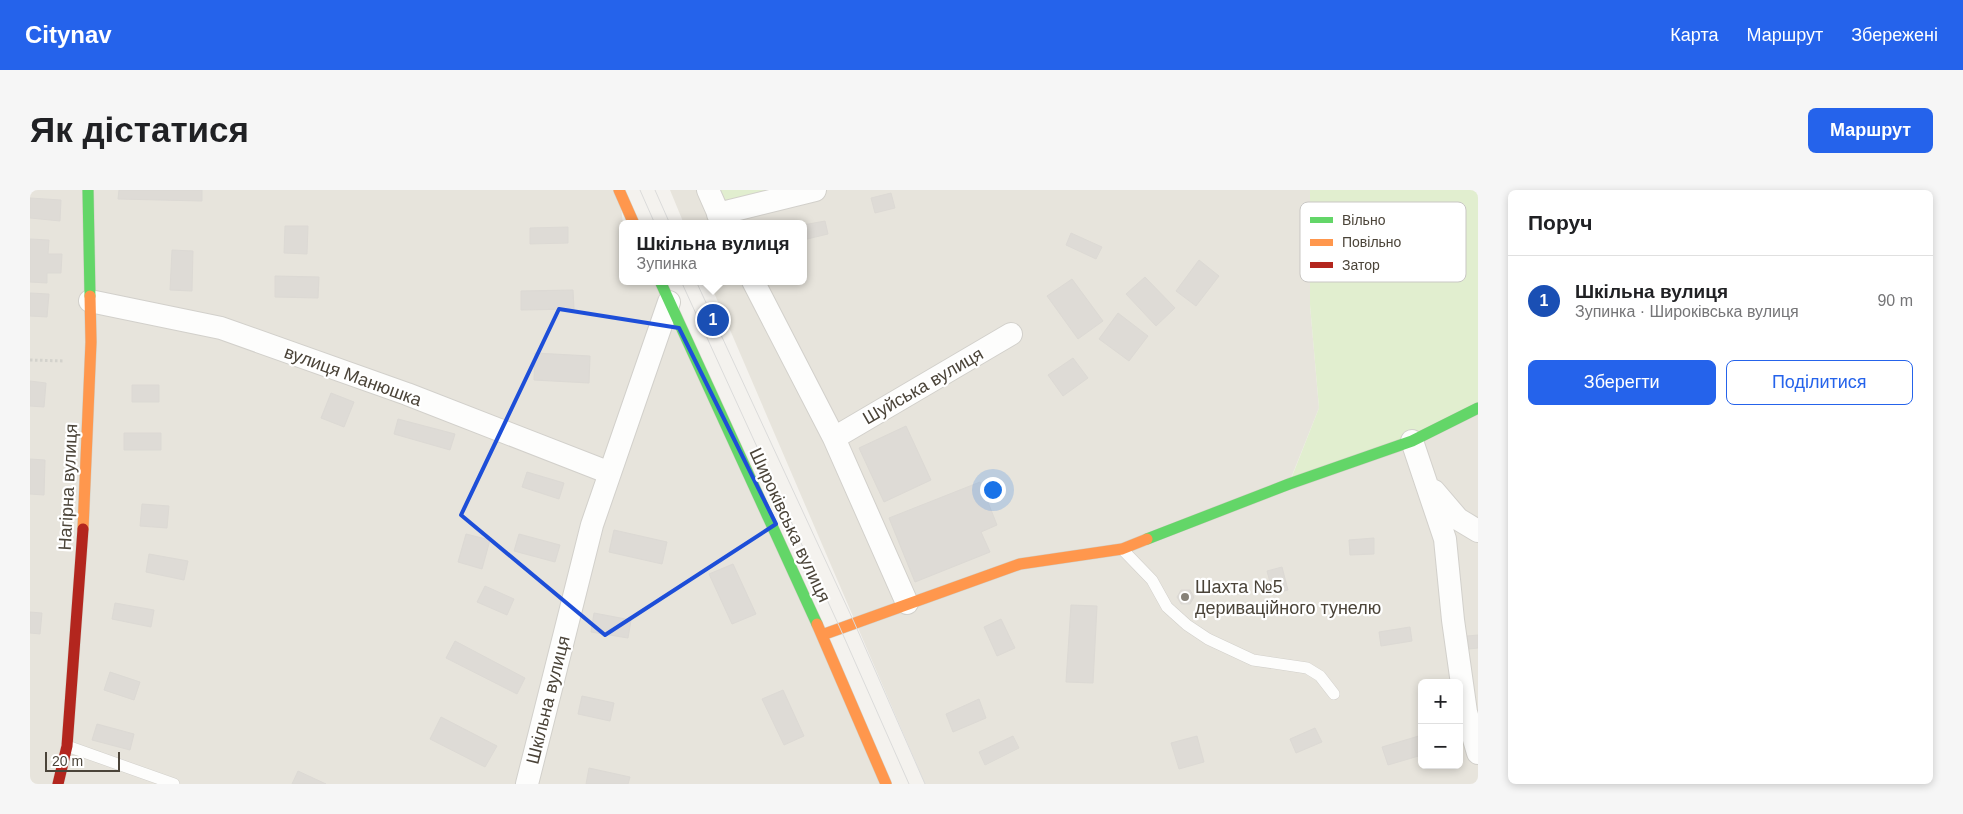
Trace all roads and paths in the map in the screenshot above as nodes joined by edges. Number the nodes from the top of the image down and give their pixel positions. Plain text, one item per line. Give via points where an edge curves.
1 (88, 190) edge
2 (619, 190) edge
3 (708, 190) edge
4 (815, 190) edge
5 (721, 219) edge
6 (632, 220) edge
7 (662, 285) edge
8 (755, 285) edge
9 (90, 301) junction
10 (669, 302) junction
11 (1011, 334) dead end
12 (30, 360) edge
13 (90, 363) junction
14 (1478, 408) edge
15 (834, 438) junction
16 (1412, 441) junction
17 (610, 473) junction
18 (1425, 481) junction
19 (1478, 531) edge
20 (1122, 549) junction
21 (907, 603) junction
22 (822, 635) junction
23 (1334, 694) dead end
24 (67, 746) junction
25 (1478, 753) edge
26 (58, 784) edge
27 (174, 784) edge
28 (528, 784) edge
29 (886, 784) edge

1 - 9 street, Нагірна вулиця
2 - 6 street
3 - 5 street
4 - 5 street
7 - 10 street, Широківська вулиця
8 - 15 street
9 - 13 street, Нагірна вулиця
9 - 17 street, вулиця Манюшка via 221,328 407,394
10 - 17 street, Шкільна вулиця
10 - 22 street, Широківська вулиця
11 - 15 street, Шуйська вулиця
12 - 13 path
13 - 24 street, Нагірна вулиця via 82,559
14 - 16 street
15 - 21 street
16 - 18 street
16 - 20 street via 1288,484
17 - 28 street, Шкільна вулиця via 592,526
18 - 19 street via 1458,519
18 - 25 street via 1445,539 1466,712
20 - 21 street via 1020,564
20 - 23 lane via 1152,580 1167,607 1186,625 1253,660 1307,668 1320,676
21 - 22 street
22 - 29 street, Широківська вулиця
24 - 26 street, Нагірна вулиця
24 - 27 lane

